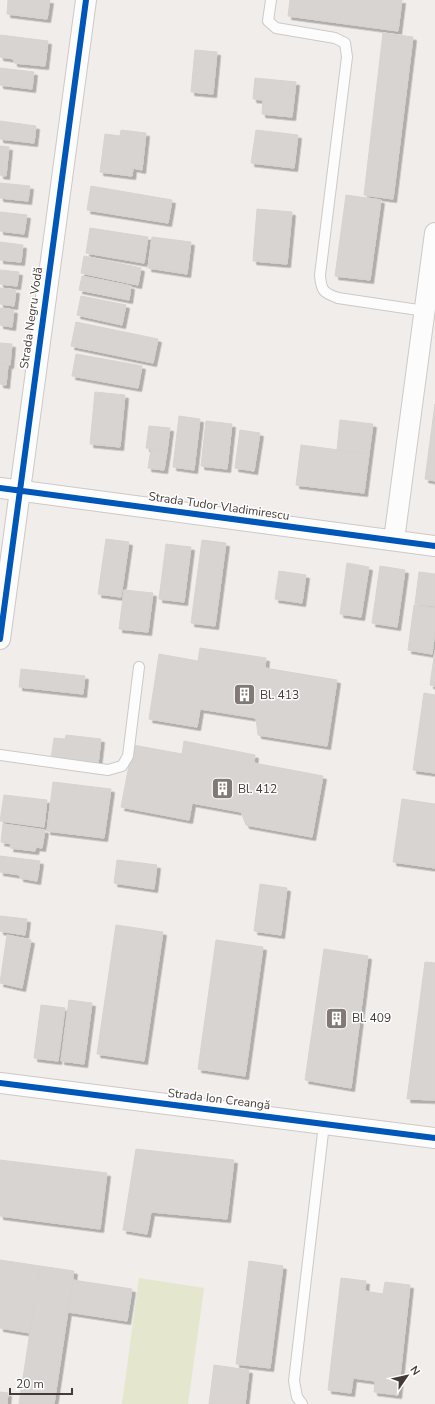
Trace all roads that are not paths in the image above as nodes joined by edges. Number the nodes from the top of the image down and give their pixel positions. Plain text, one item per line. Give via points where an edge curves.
1 (86, 0) edge
2 (271, 0) edge
3 (435, 233) edge
4 (425, 311) junction
5 (9, 489) edge
6 (394, 540) junction
7 (435, 546) edge
8 (0, 639) edge
9 (139, 667) dead end
10 (0, 755) edge
11 (0, 1083) edge
12 (324, 1124) junction
13 (435, 1138) edge
14 (302, 1404) edge

1 - 5 street, Strada Negru Vodă
2 - 4 lane via 268,21 276,28 335,38 345,43 347,57 320,287 326,294 338,298
3 - 4 street
4 - 6 street
5 - 6 street, Strada Tudor Vladimirescu
5 - 8 street, Strada Negru Vodă
6 - 7 street, Strada Tudor Vladimirescu
9 - 10 lane via 128,756 122,766 108,770
11 - 12 street, Strada Ion Creangă
12 - 13 street, Strada Ion Creangă
12 - 14 lane via 294,1381 297,1397

